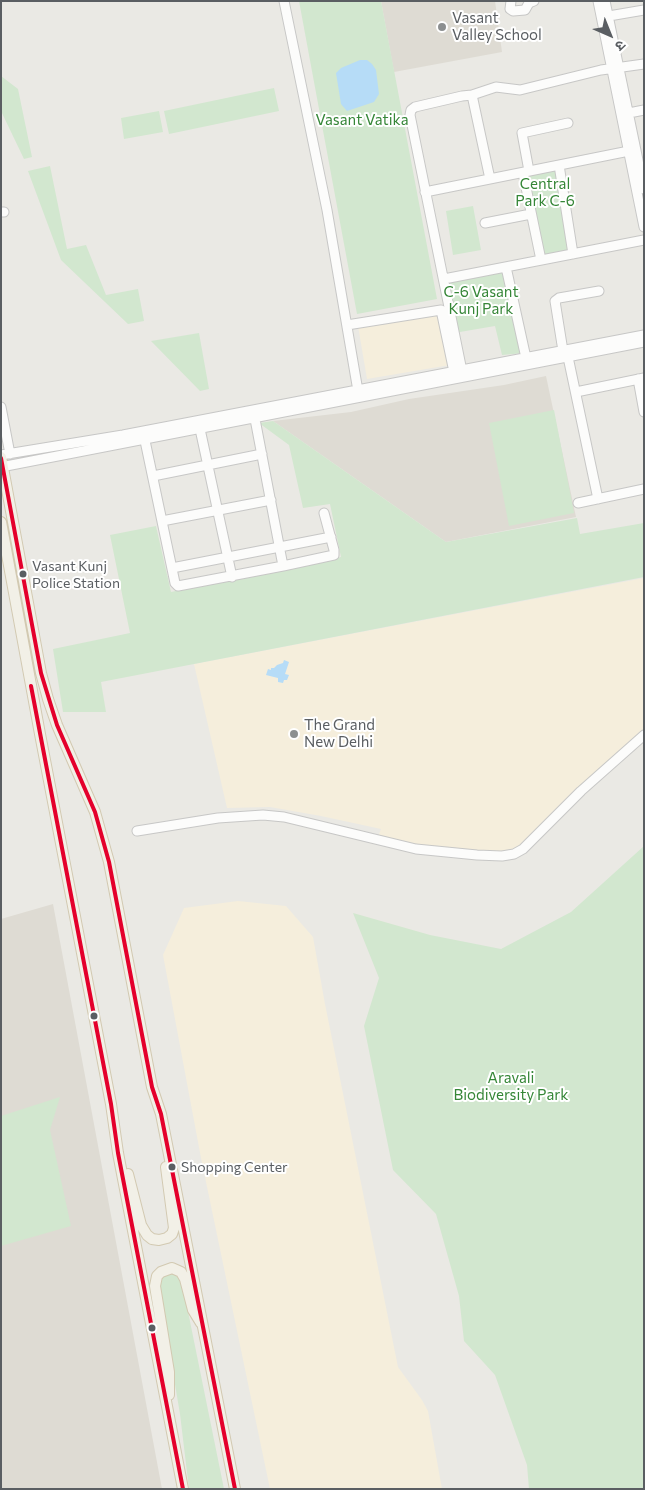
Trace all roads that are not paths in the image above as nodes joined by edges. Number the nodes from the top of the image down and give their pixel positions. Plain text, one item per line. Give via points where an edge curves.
1 (284, 1) edge
2 (511, 1) edge
3 (534, 1) edge
4 (598, 1) edge
5 (605, 1) edge
6 (644, 10) edge
7 (604, 17) junction
8 (644, 64) edge
9 (615, 69) junction
10 (472, 95) junction
11 (644, 110) edge
12 (629, 113) junction
13 (568, 123) dead end
14 (637, 160) edge
15 (559, 165) junction
16 (526, 172) junction
17 (490, 179) junction
18 (644, 189) edge
19 (425, 192) junction
20 (531, 214) junction
21 (485, 223) dead end
22 (644, 227) edge
23 (644, 240) edge
24 (573, 254) junction
25 (541, 260) junction
26 (506, 267) junction
27 (444, 279) junction
28 (599, 291) dead end
29 (347, 325) junction
30 (644, 335) edge
31 (644, 342) edge
32 (565, 354) junction
33 (526, 358) junction
34 (458, 372) junction
35 (641, 379) edge
36 (358, 391) junction
37 (576, 392) junction
38 (1, 407) edge
39 (644, 412) edge
40 (255, 418) junction
41 (221, 421) junction
42 (200, 429) junction
43 (144, 436) junction
44 (262, 454) junction
45 (3, 460) edge
46 (207, 465) junction
47 (153, 476) junction
48 (644, 489) edge
49 (598, 499) junction
50 (270, 500) junction
51 (578, 503) dead end
52 (217, 511) junction
53 (324, 513) dead end
54 (162, 521) junction
55 (1, 522) edge
56 (331, 537) junction
57 (280, 547) junction
58 (227, 557) junction
59 (283, 566) junction
60 (172, 568) junction
61 (232, 577) junction
62 (644, 735) edge
63 (137, 832) dead end
64 (152, 1087) junction
65 (111, 1104) junction
66 (204, 1330) junction
67 (168, 1408) junction
68 (183, 1489) edge
69 (235, 1489) edge

1 - 29 street via 317,157
2 - 3 street via 510,9 514,11 525,10
4 - 7 street
5 - 7 street
6 - 7 street
7 - 9 street
8 - 9 street
9 - 10 street via 520,90 496,87
9 - 12 street
9 - 14 street
10 - 17 street
10 - 19 street via 411,110
11 - 12 street
12 - 14 street
13 - 16 street via 522,133
14 - 15 street
14 - 18 street
14 - 22 street
15 - 16 street
15 - 24 street
16 - 17 street
16 - 20 street
17 - 19 street
19 - 27 street
20 - 21 street
20 - 25 street
23 - 24 street
24 - 25 street
25 - 26 street
26 - 27 street
26 - 33 street
27 - 34 street
28 - 32 street via 555,300
29 - 34 street via 441,310
29 - 36 street
30 - 32 street
31 - 32 street
32 - 33 street
32 - 37 street
32 - 40 street
33 - 34 street
34 - 36 street
35 - 37 street
35 - 39 street
36 - 41 street
37 - 49 street
38 - 45 street
40 - 41 street
40 - 44 street
41 - 42 street
41 - 43 street
42 - 43 street
42 - 46 street
43 - 45 street
43 - 45 street
43 - 47 street
44 - 46 street
44 - 50 street
45 - 64 main road via 41,673 57,725 98,819
46 - 47 street
46 - 52 street
47 - 54 street
48 - 49 street
49 - 51 street
50 - 52 street
50 - 57 street
52 - 54 street
52 - 58 street
53 - 56 street
54 - 60 street
55 - 65 main road
56 - 57 street
56 - 59 street via 334,555
57 - 58 street
57 - 59 street
58 - 60 street
58 - 61 street
59 - 61 street
60 - 61 street via 175,583 180,587
62 - 63 street via 514,854 477,855 416,849 345,830 270,816 218,818
64 - 65 main road via 174,1220 172,1234 167,1238 152,1239 141,1226
64 - 66 main road via 161,1114
65 - 67 main road
66 - 67 main road via 193,1310 181,1272 172,1268 156,1276 169,1372
66 - 69 main road
67 - 68 main road

